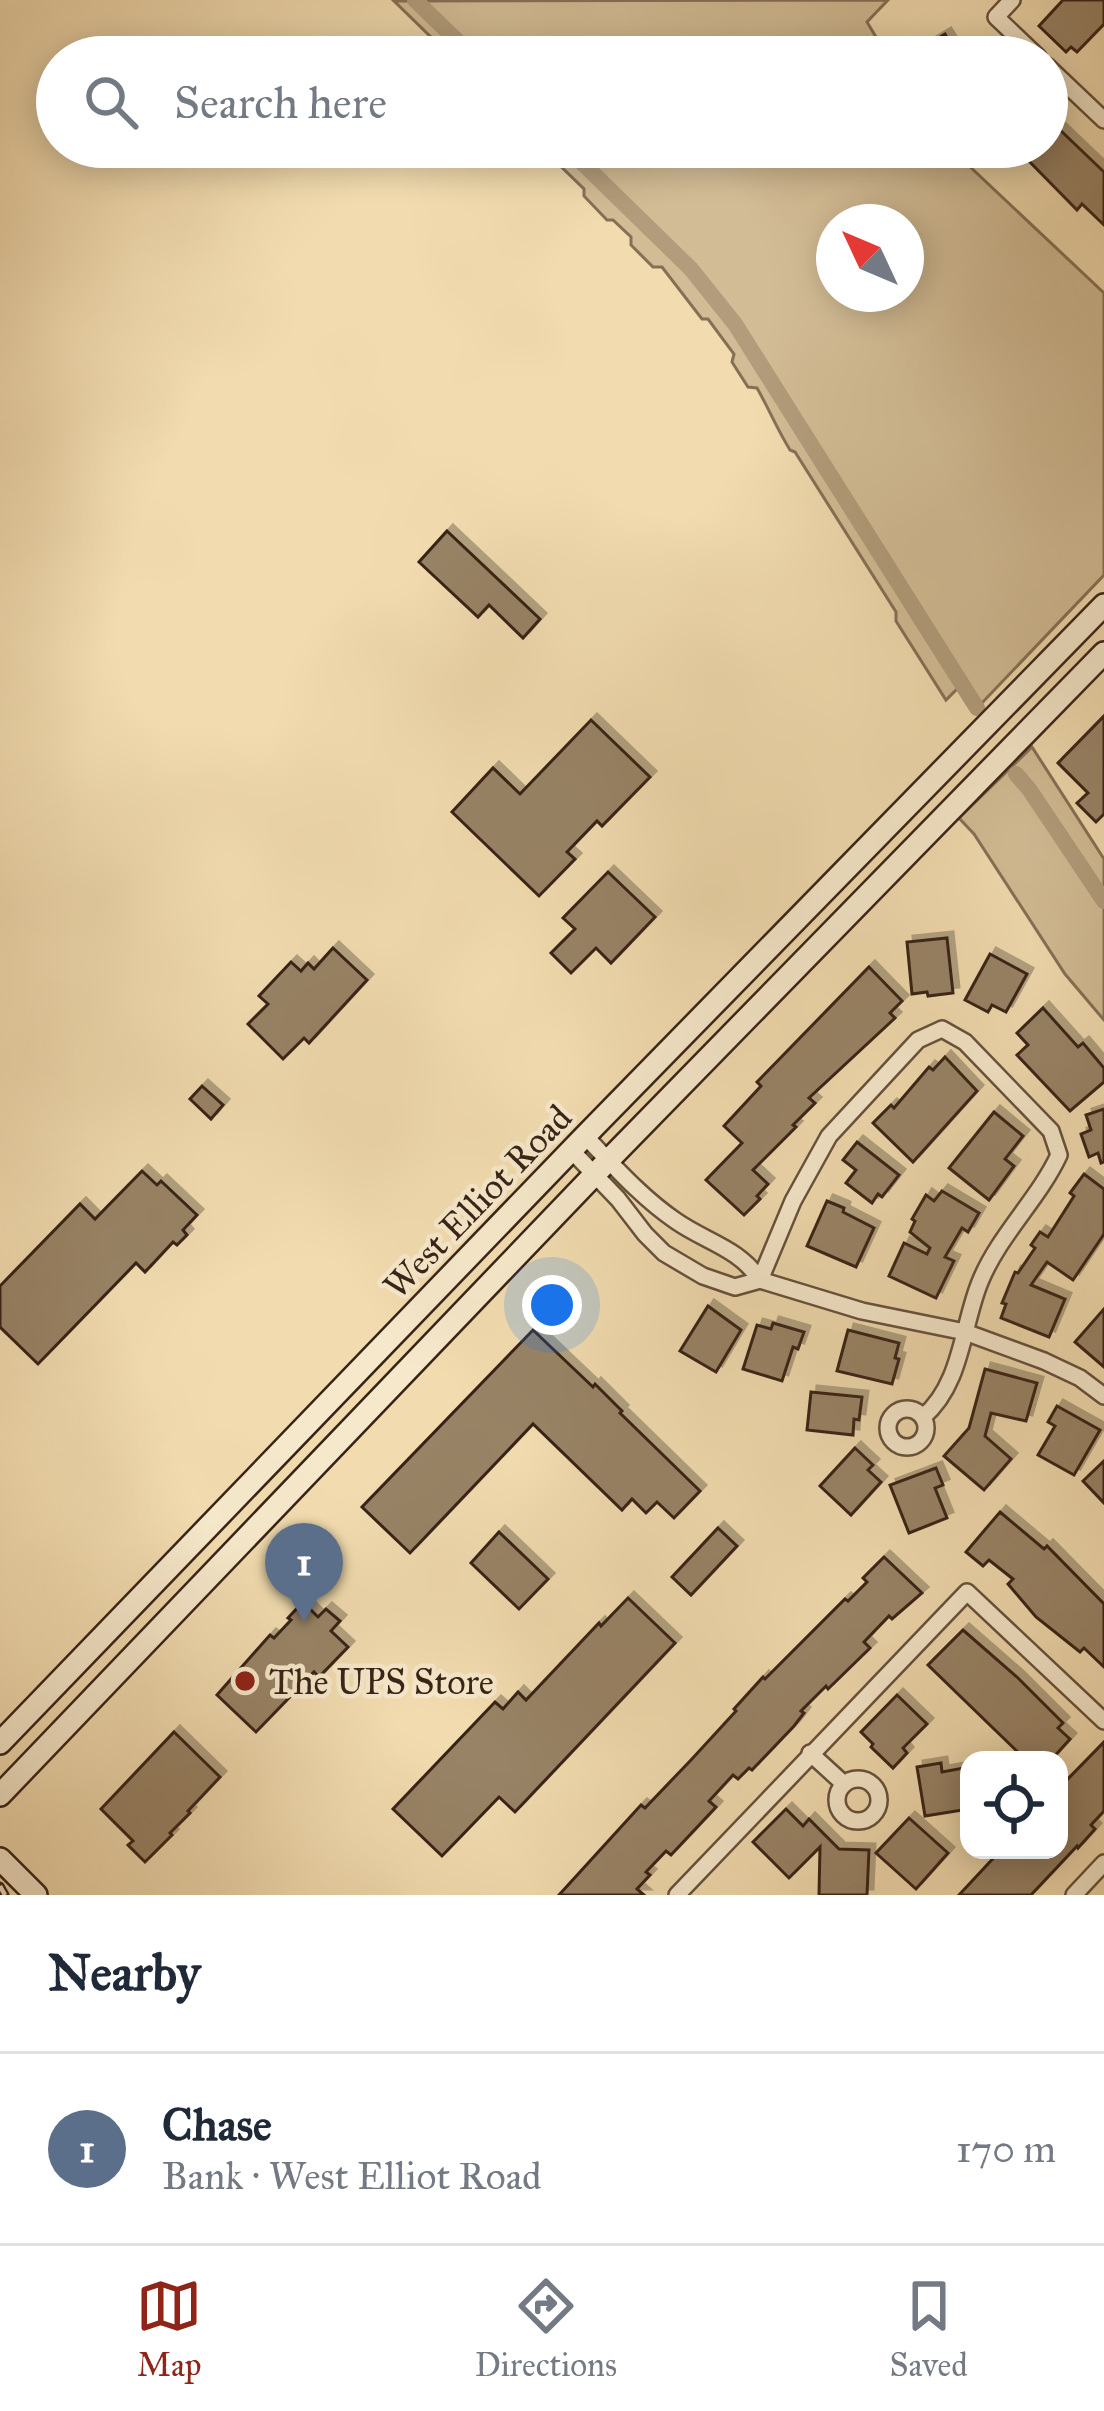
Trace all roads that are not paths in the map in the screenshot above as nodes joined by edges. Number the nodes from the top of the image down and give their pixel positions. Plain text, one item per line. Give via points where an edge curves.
1 (1012, 0) edge
2 (1016, 36) edge
3 (1068, 86) edge
4 (1104, 120) edge
5 (1104, 604) edge
6 (1104, 652) edge
7 (579, 1143) junction
8 (601, 1168) junction
9 (760, 1280) junction
10 (964, 1332) junction
11 (1104, 1396) edge
12 (923, 1417) dead end
13 (1104, 1721) edge
14 (0, 1743) edge
15 (810, 1753) junction
16 (844, 1784) dead end
17 (0, 1795) edge
18 (0, 1859) edge
19 (1104, 1863) edge
20 (36, 1895) edge
21 (676, 1895) edge
22 (1074, 1895) edge

1 - 2 street via 996,17
3 - 4 street
5 - 7 main road, West Elliot Road
6 - 8 main road, West Elliot Road
7 - 8 street
7 - 14 main road, West Elliot Road
8 - 9 street via 748,1263
8 - 9 street via 664,1253 735,1287
8 - 17 main road, West Elliot Road
9 - 10 street
9 - 10 street via 829,1136 918,1040 942,1029 965,1042 1051,1131 1058,1155 980,1280
10 - 11 street via 1044,1361
10 - 12 street via 949,1382
13 - 15 street via 968,1592
15 - 16 street
15 - 21 street
18 - 20 main road
19 - 22 street

